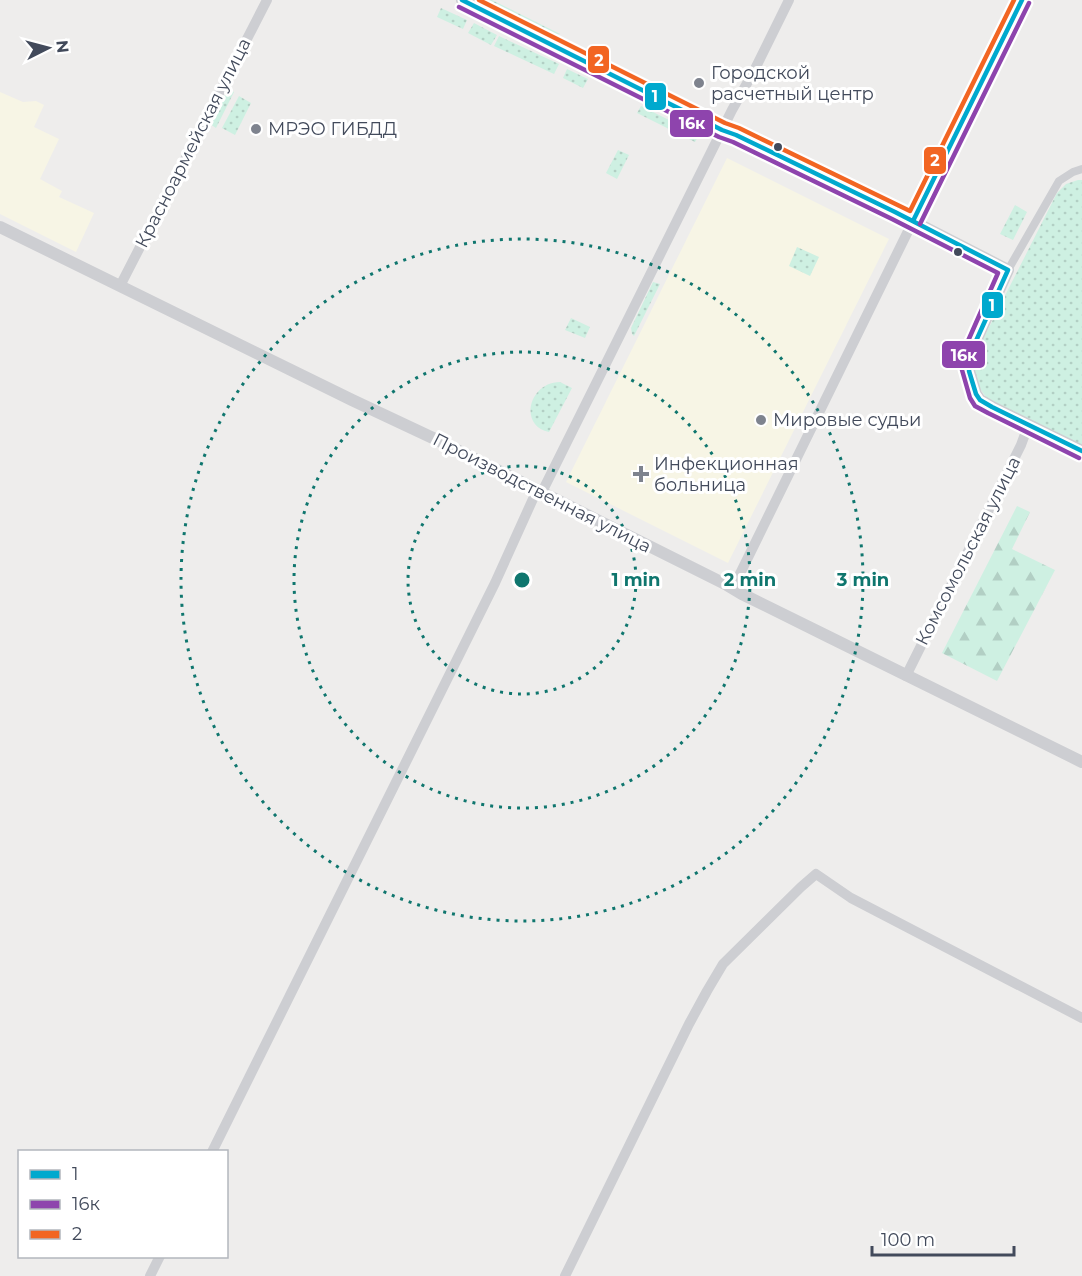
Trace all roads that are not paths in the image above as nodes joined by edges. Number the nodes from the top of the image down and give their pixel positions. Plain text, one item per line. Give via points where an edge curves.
1 (267, 0) edge
2 (462, 0) edge
3 (789, 0) edge
4 (1022, 0) edge
5 (722, 130) junction
6 (1082, 169) edge
7 (913, 221) junction
8 (0, 226) edge
9 (1008, 270) junction
10 (120, 286) junction
11 (1028, 426) junction
12 (1082, 451) edge
13 (539, 491) junction
14 (733, 588) junction
15 (906, 676) junction
16 (1082, 762) edge
17 (1082, 1018) edge
18 (213, 1150) edge
19 (159, 1258) edge
20 (150, 1276) edge
21 (565, 1276) edge

1 - 10 street, Красноармейская улица
2 - 5 street
3 - 5 street
4 - 7 street
5 - 7 street
5 - 13 street
6 - 9 street via 1059,182
7 - 9 street
7 - 14 street
8 - 10 street, Производственная улица
9 - 11 street via 971,352 969,371 980,400
10 - 13 street, Производственная улица
11 - 12 street
11 - 15 street, Комсомольская улица
13 - 14 street, Производственная улица
13 - 18 street
14 - 15 street, Производственная улица
15 - 16 street, Производственная улица
17 - 21 street via 851,898 816,874 723,964 689,1024
19 - 20 street

